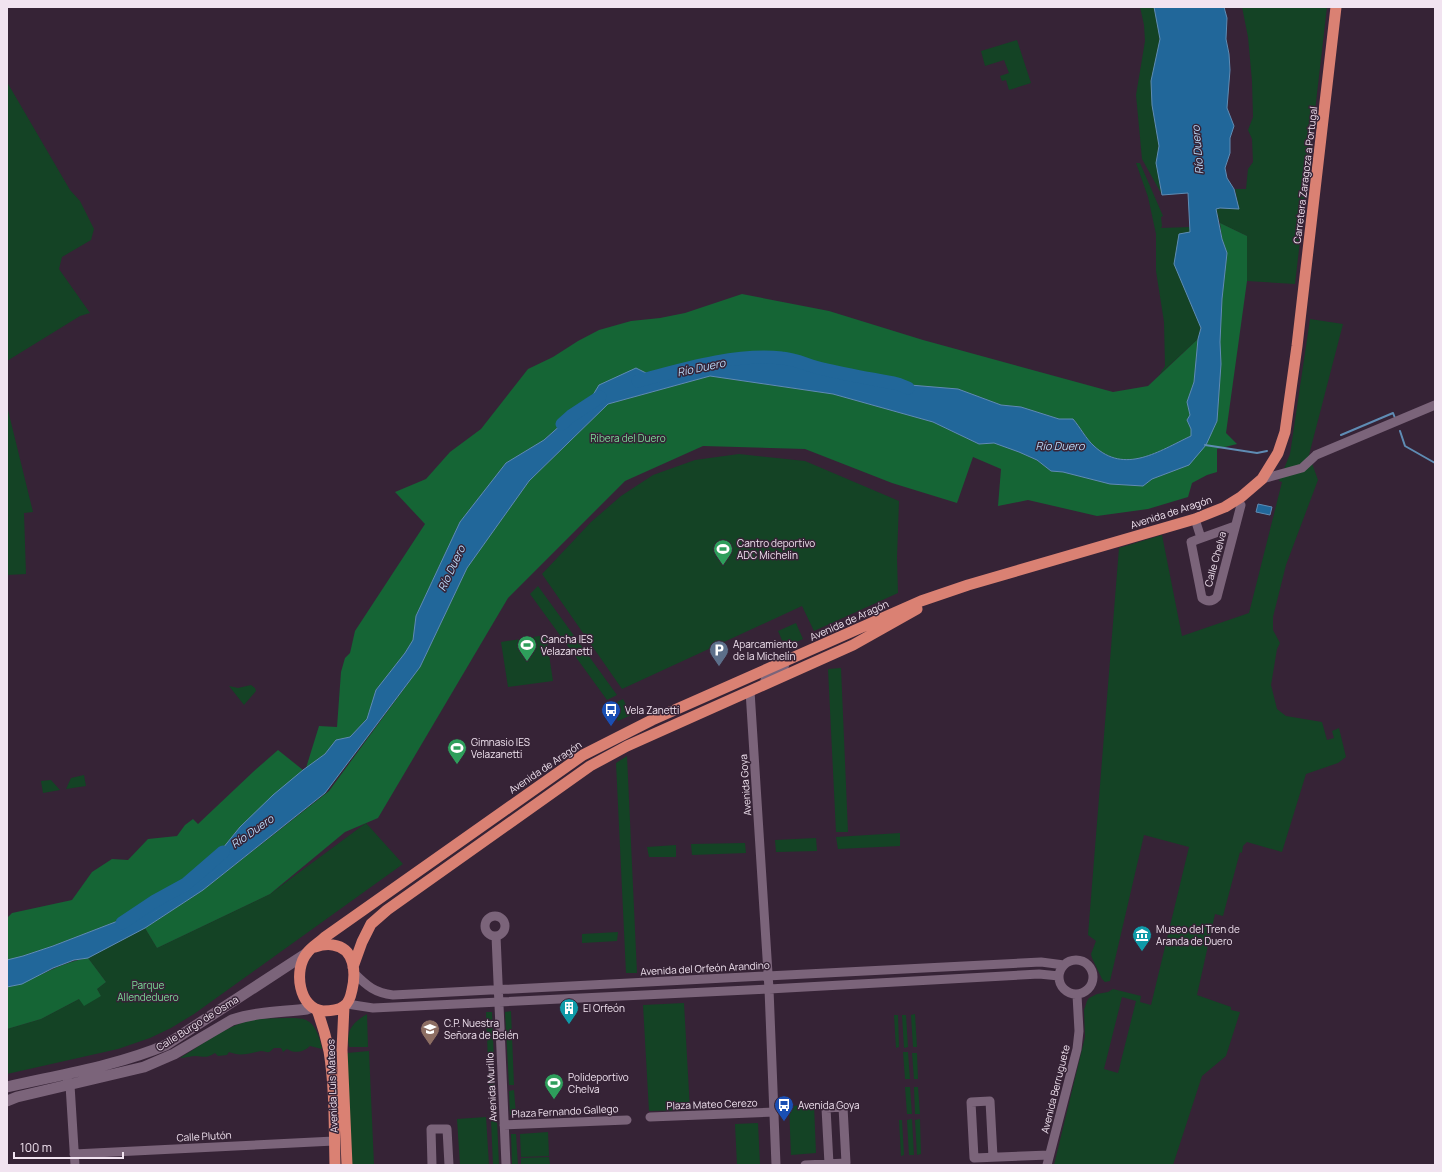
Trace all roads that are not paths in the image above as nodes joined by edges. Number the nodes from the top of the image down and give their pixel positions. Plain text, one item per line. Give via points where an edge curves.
1 (1336, 7) edge
2 (1297, 346) joint
3 (1435, 405) edge
4 (1262, 480) junction
5 (1241, 505) dead end
6 (1194, 519) junction
7 (1235, 526) junction
8 (1201, 538) junction
9 (968, 585) junction
10 (786, 661) junction
11 (750, 691) junction
12 (496, 936) dead end
13 (311, 950) junction
14 (1064, 965) junction
15 (354, 970) junction
16 (768, 976) junction
17 (1059, 976) junction
18 (497, 989) junction
19 (769, 989) junction
20 (1077, 995) junction
21 (498, 1002) junction
22 (346, 1005) junction
23 (317, 1012) junction
24 (63, 1074) junction
25 (70, 1085) junction
26 (7, 1087) edge
27 (7, 1101) edge
28 (774, 1112) junction
29 (650, 1117) dead end
30 (627, 1120) dead end
31 (504, 1125) junction
32 (334, 1141) junction
33 (74, 1154) junction
34 (1049, 1155) junction
35 (993, 1158) junction
36 (829, 1164) junction
37 (75, 1165) edge
38 (335, 1165) edge
39 (347, 1165) edge
40 (432, 1165) edge
41 (449, 1165) edge
42 (506, 1165) edge
43 (776, 1165) edge
44 (805, 1165) edge
45 (1047, 1165) edge

1 - 2 highway, Carretera Zaragoza a Portugal
2 - 4 highway, Avenida de Aragón via 1286,432 1278,454
3 - 4 street via 1316,455 1302,468
4 - 6 highway, Avenida de Aragón via 1225,507
5 - 7 street, Calle Chelva
6 - 8 street
6 - 9 highway, Avenida de Aragón
7 - 8 street, Calle Chelva
7 - 8 street, Calle Chelva via 1217,597 1211,601 1202,598 1191,542
9 - 10 highway, Avenida de Aragón via 921,601
9 - 11 highway, Avenida de Aragón via 918,609 852,646
10 - 11 street via 784,667
10 - 13 highway, Avenida de Aragón via 652,720 583,755 331,933
11 - 15 highway, Avenida de Aragón via 627,746 590,766 549,794 371,924 362,942
11 - 16 street, Avenida Goya
12 - 18 street, Avenida Murillo
13 - 15 highway via 326,944 339,946 348,954
13 - 23 highway via 300,970 300,986 304,996
13 - 24 street, Calle Burgo de Osma via 166,1045 115,1062
14 - 16 street, Avenida del Orfeón Arandino via 1040,962
14 - 17 street
14 - 20 street via 1070,960 1077,959 1091,967 1094,976 1092,985 1086,992
15 - 18 street, Avenida del Orfeón Arandino via 378,993 393,995
15 - 22 highway via 351,995
16 - 18 street, Avenida del Orfeón Arandino
16 - 19 street, Avenida Goya
17 - 19 street via 1039,974
17 - 20 street via 1064,989
18 - 21 street, Avenida Murillo
19 - 21 street
19 - 28 street, Avenida Goya
20 - 34 street, Avenida Berruguete via 1077,1049
21 - 22 street via 373,1008
21 - 31 street, Avenida Murillo
22 - 23 highway via 334,1010
22 - 39 highway, Avenida Luis Mateos via 342,1050
23 - 25 street, Calle Burgo de Osma via 289,1011 232,1020 174,1054 144,1067
23 - 32 highway, Avenida Luis Mateos via 329,1052
24 - 25 street
24 - 26 street, Calle Burgo de Osma
25 - 27 street, Calle Burgo de Osma
25 - 33 street
28 - 29 street, Plaza Mateo Cerezo
28 - 43 street, Avenida Goya
30 - 31 street, Plaza Fernando Gallego
31 - 42 street, Avenida Murillo
32 - 33 street, Calle Plutón
32 - 38 highway, Avenida Luis Mateos
33 - 37 street
34 - 35 street
34 - 45 street, Avenida Berruguete
35 - 35 street via 974,1158 971,1102 990,1101
36 - 36 street via 846,1163 843,1107 826,1108
36 - 44 street
40 - 41 street via 431,1129 447,1129

